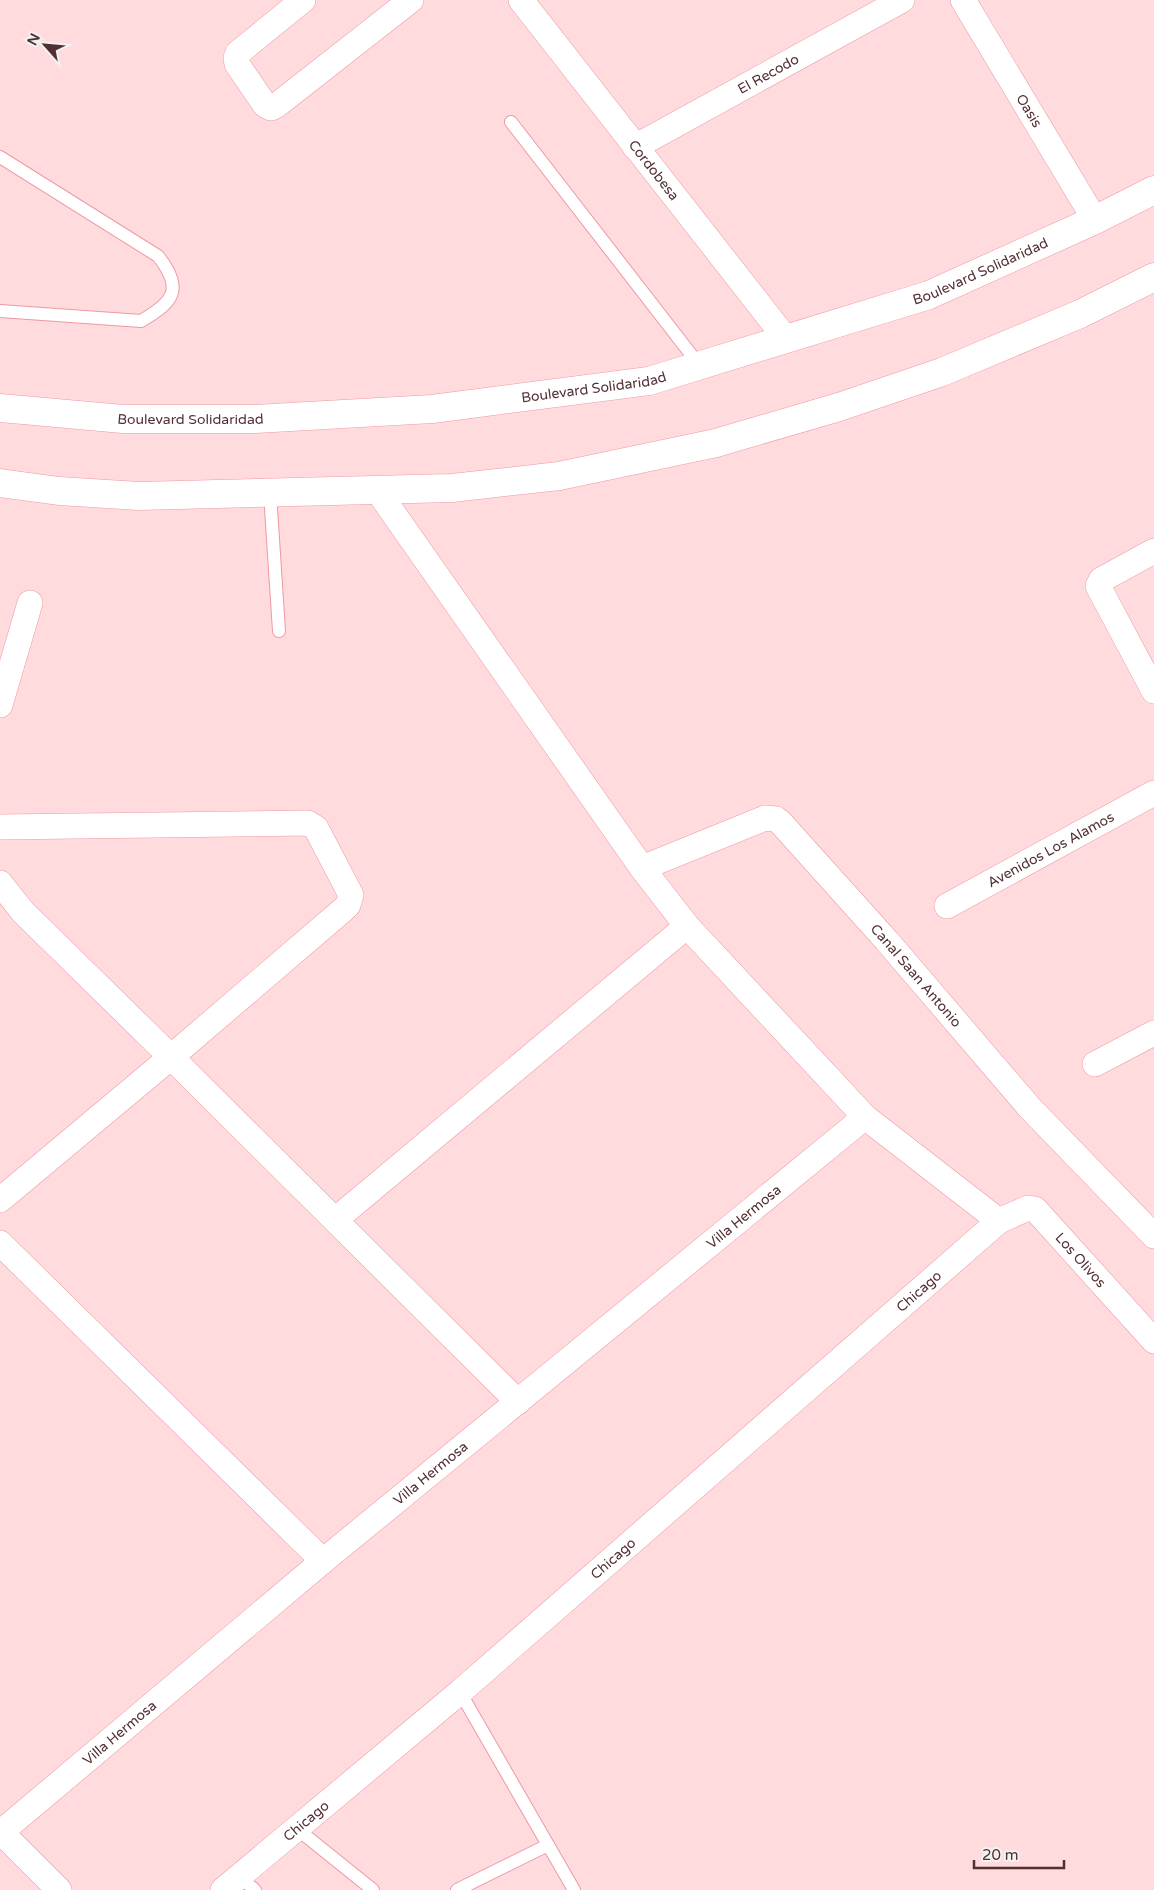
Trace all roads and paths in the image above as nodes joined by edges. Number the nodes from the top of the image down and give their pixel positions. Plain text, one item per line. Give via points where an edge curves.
1 (303, 0) edge
2 (411, 0) edge
3 (521, 0) edge
4 (902, 0) edge
5 (963, 0) edge
6 (511, 122) dead end
7 (635, 146) junction
8 (0, 157) edge
9 (1154, 190) edge
10 (1095, 220) junction
11 (1154, 277) edge
12 (0, 311) edge
13 (787, 340) junction
14 (700, 366) junction
15 (0, 408) edge
16 (0, 483) edge
17 (377, 490) junction
18 (270, 493) junction
19 (1154, 550) edge
20 (30, 602) dead end
21 (280, 631) dead end
22 (1154, 691) edge
23 (0, 705) edge
24 (1154, 793) edge
25 (0, 827) edge
26 (642, 868) junction
27 (0, 883) edge
28 (947, 906) dead end
29 (687, 926) junction
30 (1154, 1033) edge
31 (172, 1057) junction
32 (1095, 1064) dead end
33 (865, 1117) junction
34 (0, 1200) edge
35 (335, 1220) junction
36 (999, 1221) junction
37 (1154, 1236) edge
38 (0, 1243) edge
39 (1154, 1341) edge
40 (518, 1402) junction
41 (323, 1561) junction
42 (460, 1692) junction
43 (296, 1828) junction
44 (0, 1832) edge
45 (548, 1845) junction
46 (239, 1885) edge
47 (59, 1890) edge
48 (373, 1890) edge
49 (457, 1890) edge
50 (574, 1890) edge

1 - 2 street via 236,58 265,104 271,108
3 - 7 street, Cordobesa
4 - 7 street, El Recodo
5 - 10 street, Oasis
6 - 14 lane
7 - 13 street, Cordobesa
8 - 12 lane via 158,256 174,282 170,297 159,310 140,321
9 - 10 main road, Boulevard Solidaridad
10 - 13 main road, Boulevard Solidaridad via 929,295
11 - 17 main road via 1080,314 942,372 839,407 716,443 559,476 452,488
13 - 14 main road, Boulevard Solidaridad
14 - 15 main road, Boulevard Solidaridad via 649,381 432,409 255,419 123,419
16 - 18 main road via 139,496
17 - 18 main road
17 - 26 street
18 - 21 lane
19 - 22 street via 1099,584
20 - 23 street
24 - 28 street, Avenidos Los Alamos
25 - 31 street via 308,824 316,828 351,895 348,905
26 - 29 street
26 - 37 street, Canal Saan Antonio via 765,818 782,823 1029,1107
27 - 31 street via 23,912
29 - 33 street
29 - 35 street
30 - 32 street
31 - 34 street
31 - 35 street
33 - 36 street
33 - 40 street, Villa Hermosa
35 - 40 street
36 - 39 street, Los Olivos via 1028,1208 1035,1209
36 - 42 street, Chicago
38 - 41 street
40 - 41 street, Villa Hermosa
41 - 44 street, Villa Hermosa
42 - 43 street, Chicago
42 - 45 lane
43 - 46 street, Chicago
43 - 48 lane
44 - 47 street
45 - 49 lane
45 - 50 lane

